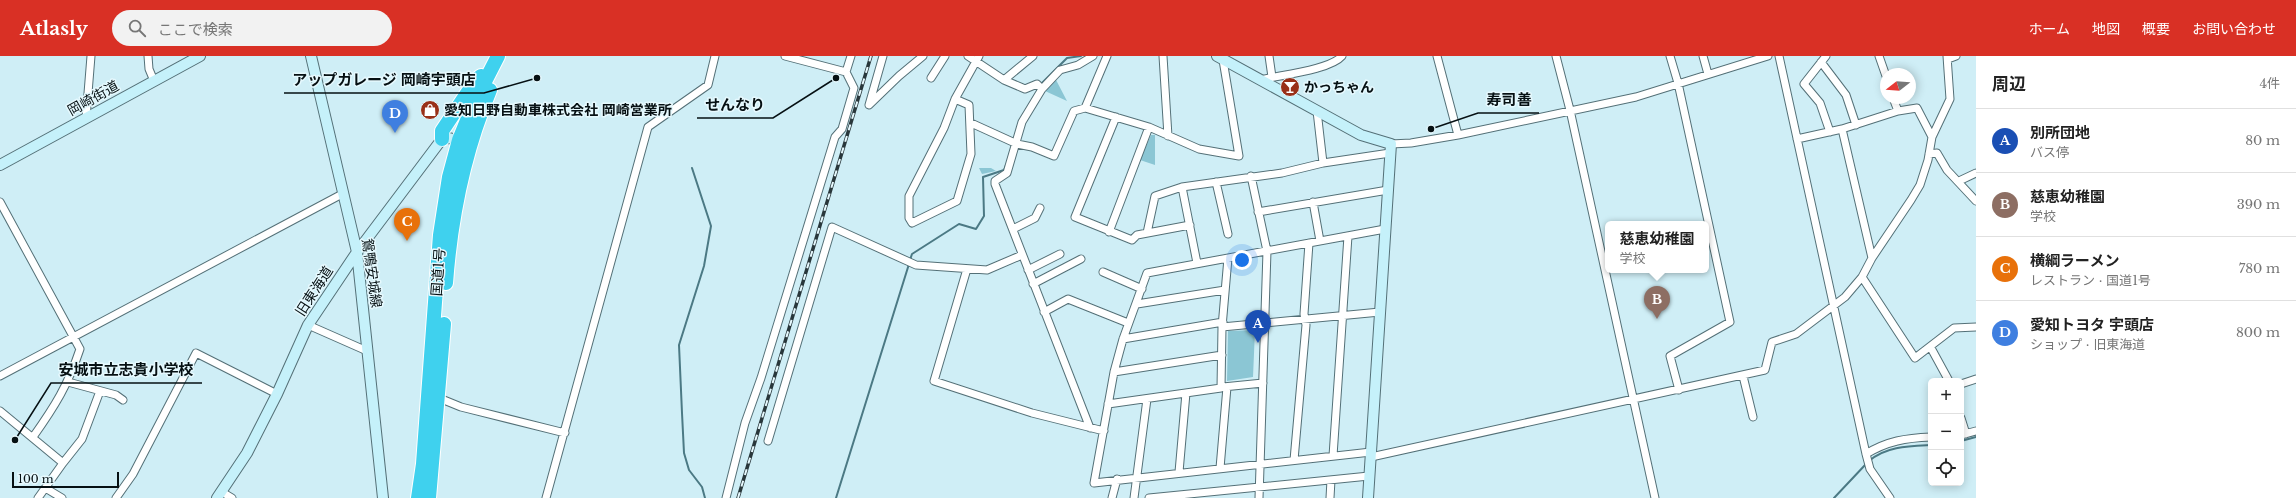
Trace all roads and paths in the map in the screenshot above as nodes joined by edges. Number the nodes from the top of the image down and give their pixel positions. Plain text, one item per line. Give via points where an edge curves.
1 (91, 56) edge
2 (148, 56) edge
3 (200, 56) edge
4 (311, 56) edge
5 (498, 56) edge
6 (507, 56) edge
7 (715, 56) edge
8 (785, 56) edge
9 (851, 56) edge
10 (883, 56) edge
11 (923, 56) edge
12 (945, 56) edge
13 (968, 56) edge
14 (1033, 56) edge
15 (1093, 56) edge
16 (1107, 56) edge
17 (1163, 56) edge
18 (1269, 56) edge
19 (1342, 56) edge
20 (1437, 56) edge
21 (1556, 56) edge
22 (1670, 56) edge
23 (1703, 56) edge
24 (1768, 56) edge
25 (1779, 56) edge
26 (1879, 56) edge
27 (1956, 56) edge
28 (1947, 57) edge
29 (977, 58) edge
30 (1220, 58) edge
31 (1332, 58) edge
32 (1823, 59) edge
33 (1883, 68) edge
34 (490, 69) junction
35 (846, 72) junction
36 (1708, 74) junction
37 (1272, 77) junction
38 (931, 78) dead end
39 (1004, 80) junction
40 (1260, 80) junction
41 (154, 81) junction
42 (1678, 83) junction
43 (1040, 86) junction
44 (955, 99) junction
45 (1895, 104) edge
46 (1084, 108) junction
47 (1570, 110) junction
48 (1316, 111) junction
49 (1898, 111) junction
50 (1116, 117) junction
51 (86, 118) junction
52 (971, 123) junction
53 (1856, 125) junction
54 (1149, 127) junction
55 (1842, 129) junction
56 (1830, 132) junction
57 (1458, 134) junction
58 (1168, 136) junction
59 (1932, 137) junction
60 (442, 138) junction
61 (1797, 139) junction
62 (464, 142) junction
63 (1017, 144) junction
64 (1390, 148) junction
65 (1929, 154) junction
66 (1323, 163) junction
67 (0, 165) edge
68 (1976, 173) edge
69 (1251, 176) junction
70 (1959, 181) junction
71 (1216, 182) junction
72 (1182, 187) junction
73 (1388, 190) junction
74 (344, 193) junction
75 (1976, 201) edge
76 (0, 202) edge
77 (1313, 202) junction
78 (1040, 208) dead end
79 (1258, 212) junction
80 (1708, 221) edge
81 (1190, 225) junction
82 (1709, 225) edge
83 (1013, 229) junction
84 (1385, 229) junction
85 (1109, 232) junction
86 (1147, 233) junction
87 (1228, 234) dead end
88 (1348, 236) junction
89 (1320, 241) junction
90 (1309, 243) junction
91 (1266, 251) junction
92 (357, 252) junction
93 (1022, 254) junction
94 (1060, 254) dead end
95 (1228, 258) junction
96 (1872, 258) junction
97 (1081, 259) dead end
98 (1197, 263) junction
99 (967, 269) junction
100 (1028, 270) junction
101 (1605, 271) edge
102 (1103, 272) dead end
103 (1605, 273) edge
104 (1862, 277) junction
105 (1033, 284) junction
106 (1142, 289) junction
107 (1225, 290) junction
108 (1137, 304) junction
109 (1832, 307) junction
110 (1044, 312) junction
111 (1380, 312) junction
112 (1341, 316) junction
113 (1305, 319) junction
114 (1128, 323) junction
115 (1265, 323) junction
116 (1222, 324) junction
117 (308, 325) junction
118 (1976, 326) edge
119 (73, 336) junction
120 (1123, 339) junction
121 (1931, 348) junction
122 (367, 351) junction
123 (1222, 355) junction
124 (1114, 372) junction
125 (0, 376) edge
126 (1743, 376) junction
127 (1947, 378) edge
128 (1976, 379) edge
129 (68, 382) junction
130 (1263, 383) junction
131 (1964, 383) edge
132 (1224, 387) junction
133 (1679, 390) junction
134 (100, 391) junction
135 (1186, 393) junction
136 (277, 394) junction
137 (439, 398) junction
138 (1147, 399) junction
139 (123, 400) dead end
140 (1633, 400) junction
141 (1108, 404) junction
142 (0, 411) edge
143 (1753, 417) dead end
144 (1090, 428) junction
145 (1104, 431) junction
146 (1976, 431) edge
147 (565, 433) junction
148 (1964, 435) edge
149 (33, 437) junction
150 (1928, 437) edge
151 (768, 441) dead end
152 (1371, 454) junction
153 (1866, 454) junction
154 (1333, 456) junction
155 (1294, 460) junction
156 (63, 462) junction
157 (1262, 463) junction
158 (1220, 468) junction
159 (1179, 472) junction
160 (1138, 476) junction
161 (1369, 476) junction
162 (1117, 480) junction
163 (1331, 480) junction
164 (1260, 486) junction
165 (46, 489) junction
166 (219, 495) edge
167 (1220, 495) edge
168 (38, 498) edge
169 (62, 498) edge
170 (116, 498) edge
171 (232, 498) edge
172 (383, 498) edge
173 (418, 498) edge
174 (429, 498) edge
175 (546, 498) edge
176 (726, 498) edge
177 (1112, 498) edge
178 (1134, 498) edge
179 (1149, 498) edge
180 (1260, 498) edge
181 (1330, 498) edge
182 (1368, 498) edge
183 (1655, 498) edge
184 (1890, 498) edge

1 - 51 street
2 - 41 street via 149,69
3 - 41 street, 岡崎街道
4 - 74 street, 鴛鴨安城線
5 - 34 highway, 国道1号
6 - 62 highway, 国道1号
7 - 147 street via 708,85 648,127
8 - 35 street
9 - 35 street
10 - 11 street via 869,105
12 - 38 street
13 - 29 street
14 - 39 street
15 - 43 street via 1060,70
16 - 46 street
17 - 58 street
18 - 37 street
19 - 31 street
20 - 57 street
21 - 47 street
22 - 42 street
23 - 36 street
24 - 36 street
25 - 61 street
26 - 33 street
27 - 28 street
28 - 59 street via 1950,99
29 - 39 street
29 - 44 street
30 - 40 street
30 - 58 street via 1240,156 1204,150
31 - 37 street via 1318,69
32 - 53 street via 1846,95
32 - 56 street via 1804,84 1820,103
34 - 60 highway via 476,80 442,131
34 - 62 highway, 国道1号
35 - 176 street via 854,88 842,129 835,137 745,423
36 - 42 street
37 - 40 street
39 - 43 street via 1025,89
40 - 48 street
41 - 51 street, 岡崎街道
42 - 47 street via 1636,97
42 - 80 street
43 - 63 street via 1022,122
44 - 52 street via 969,105
44 - 52 street via 944,128 909,196 909,218 912,223 958,201 971,154
45 - 49 street
46 - 50 street
46 - 63 street via 1074,111 1054,156
47 - 57 street
47 - 101 street
48 - 64 street
48 - 66 street
49 - 53 street
49 - 59 street via 1917,108
50 - 54 street
50 - 85 street via 1075,217
51 - 67 street, 岡崎街道
52 - 63 street
53 - 55 street
54 - 58 street
54 - 85 street
55 - 56 street
55 - 96 street
56 - 61 street
57 - 64 street
59 - 65 street
60 - 62 street
60 - 92 street, 旧東海道
61 - 109 street
62 - 137 highway, 国道1号 via 451,234
62 - 173 highway, 国道1号 via 449,177 440,235 423,464
63 - 83 street via 1007,173 995,181
64 - 66 street
64 - 73 street
65 - 70 street via 1937,153 1947,170
65 - 96 street via 1920,185
66 - 69 street via 1282,173
68 - 70 street
69 - 71 street
69 - 79 street
70 - 75 street
71 - 72 street
71 - 87 street
72 - 81 street
72 - 86 street via 1155,196
73 - 77 street
73 - 84 street
74 - 92 street, 鴛鴨安城線
74 - 119 street
76 - 119 street
77 - 79 street
77 - 89 street
78 - 83 street via 1035,218
79 - 91 street
81 - 86 street
81 - 98 street
82 - 133 street via 1730,322 1670,356
83 - 93 street
84 - 88 street
84 - 111 street
85 - 86 street via 1132,240
88 - 89 street
88 - 112 street
89 - 90 street
90 - 91 street
90 - 113 street
91 - 95 street
91 - 115 street
92 - 117 street, 旧東海道
92 - 122 street, 鴛鴨安城線
93 - 99 street via 987,270
93 - 100 street
94 - 100 street
95 - 98 street
95 - 107 street
96 - 104 street
97 - 105 street
98 - 106 street via 1147,273
99 - 144 street via 934,381 1032,413
99 - 151 street via 916,265 832,227
100 - 105 street
102 - 106 street
103 - 140 street
104 - 109 street via 1845,297
104 - 121 street via 1915,358
105 - 110 street
106 - 108 street
107 - 108 street
107 - 116 street
108 - 114 street
109 - 126 street via 1796,334 1772,342 1765,370
109 - 153 street
110 - 114 street via 1068,299
110 - 144 street
111 - 112 street
111 - 152 street
112 - 113 street
112 - 154 street
113 - 115 street
113 - 155 street
114 - 120 street
115 - 116 street
115 - 130 street
116 - 120 street
116 - 123 street
117 - 122 street
117 - 136 street, 旧東海道
118 - 121 street via 1954,328
119 - 125 street
119 - 129 street via 80,349
120 - 124 street
121 - 127 street
122 - 172 street, 鴛鴨安城線
123 - 124 street
123 - 132 street
124 - 141 street
126 - 133 street
126 - 143 street
128 - 131 street
129 - 134 street
129 - 149 street via 58,402
130 - 132 street
130 - 157 street
132 - 135 street
132 - 158 street
133 - 140 street
134 - 139 street via 116,394
134 - 156 street via 82,440
135 - 138 street
135 - 159 street
136 - 166 street, 旧東海道 via 247,453
136 - 170 street via 196,353 133,474
137 - 147 street via 461,407
137 - 174 highway, 国道1号
138 - 141 street
138 - 160 street
140 - 152 street
140 - 183 street
141 - 145 street
142 - 149 street
144 - 145 street
145 - 162 street via 1094,483
146 - 148 street
147 - 175 street
149 - 156 street
150 - 153 street via 1899,439 1880,445
152 - 154 street
152 - 161 street
153 - 184 street via 1870,469
154 - 155 street
155 - 157 street
156 - 165 street
157 - 158 street
157 - 164 street
158 - 159 street
159 - 160 street
160 - 162 street
160 - 178 street
161 - 163 street
161 - 182 street
162 - 177 street
163 - 164 street
163 - 181 street
164 - 167 street
164 - 180 street
165 - 168 street
165 - 169 street
166 - 171 street
167 - 179 street

